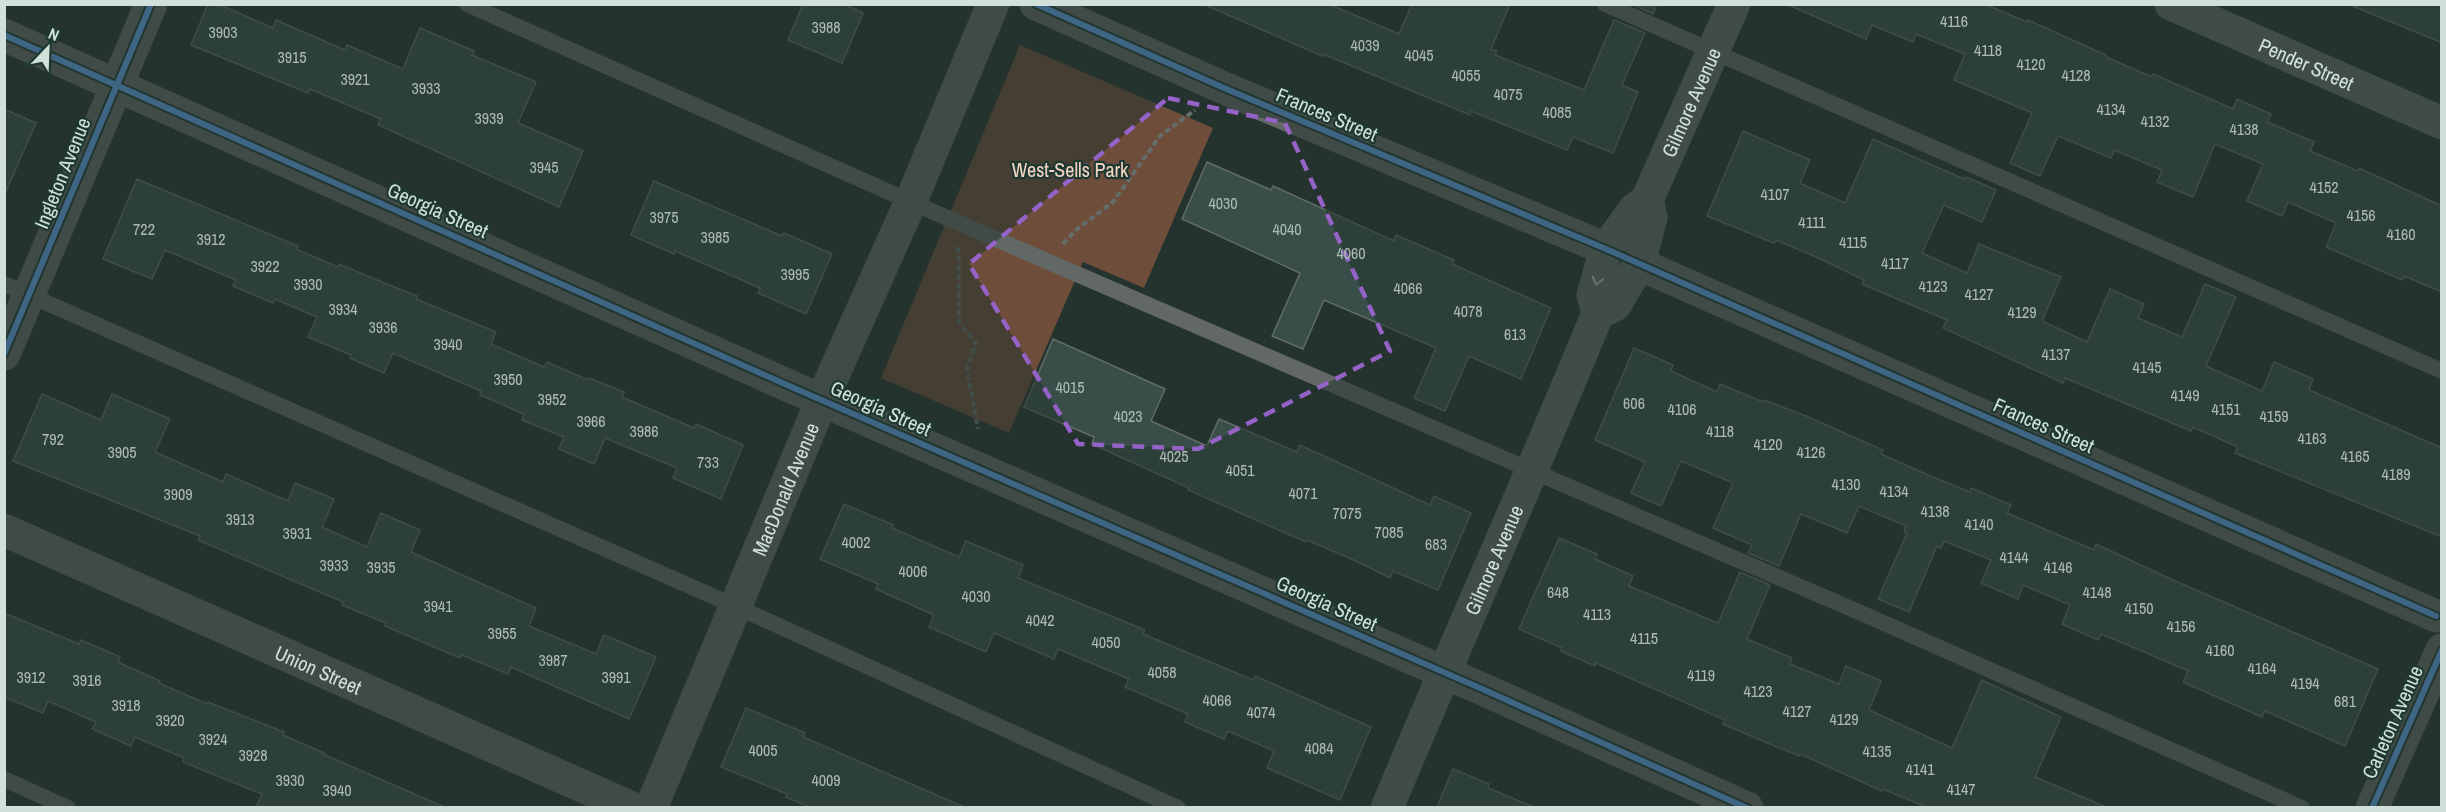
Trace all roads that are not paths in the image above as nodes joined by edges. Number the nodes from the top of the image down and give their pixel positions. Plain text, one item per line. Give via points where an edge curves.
1 (151, 4) edge
2 (467, 4) edge
3 (993, 4) edge
4 (1036, 4) edge
5 (1605, 4) edge
6 (1734, 4) edge
7 (2171, 4) edge
8 (4, 35) edge
9 (1713, 52) junction
10 (116, 85) junction
11 (2442, 123) edge
12 (1647, 200) junction
13 (911, 201) junction
14 (1606, 249) junction
15 (1640, 264) junction
16 (17, 290) edge
17 (1598, 313) junction
18 (4, 354) edge
19 (2442, 371) edge
20 (822, 400) junction
21 (1533, 471) junction
22 (4, 530) edge
23 (735, 606) junction
24 (2440, 620) edge
25 (2442, 650) edge
26 (1443, 672) junction
27 (4, 779) edge
28 (68, 807) edge
29 (632, 807) edge
30 (651, 807) edge
31 (1178, 807) edge
32 (1387, 807) edge
33 (1747, 807) edge
34 (2302, 807) edge
35 (2372, 807) edge

1 - 10 street, Ingleton Avenue
2 - 13 lane
3 - 13 street, MacDonald Avenue
4 - 14 street, Frances Street
5 - 9 lane
6 - 9 street, Gilmore Avenue
7 - 11 street, Pender Street
8 - 10 street, Georgia Street
9 - 12 street, Gilmore Avenue
9 - 19 lane
10 - 16 street, Ingleton Avenue
10 - 20 street, Georgia Street
12 - 14 street, Gilmore Avenue via 1634,210
12 - 15 street, Gilmore Avenue via 1651,217
13 - 20 street, MacDonald Avenue
13 - 21 lane
14 -> 17 street, Gilmore Avenue via 1593,295
15 - 17 street, Gilmore Avenue via 1615,305
15 - 24 street, Frances Street
16 - 18 street, Ingleton Avenue
16 - 23 lane
17 - 21 street, Gilmore Avenue
20 - 23 street, MacDonald Avenue
20 - 26 street, Georgia Street
21 - 26 street, Gilmore Avenue
21 - 34 lane
22 - 29 street, Union Street
23 - 30 street, MacDonald Avenue
23 - 31 lane
25 - 35 street, Carleton Avenue
26 - 32 street, Gilmore Avenue
26 - 33 street, Georgia Street
27 - 28 lane

